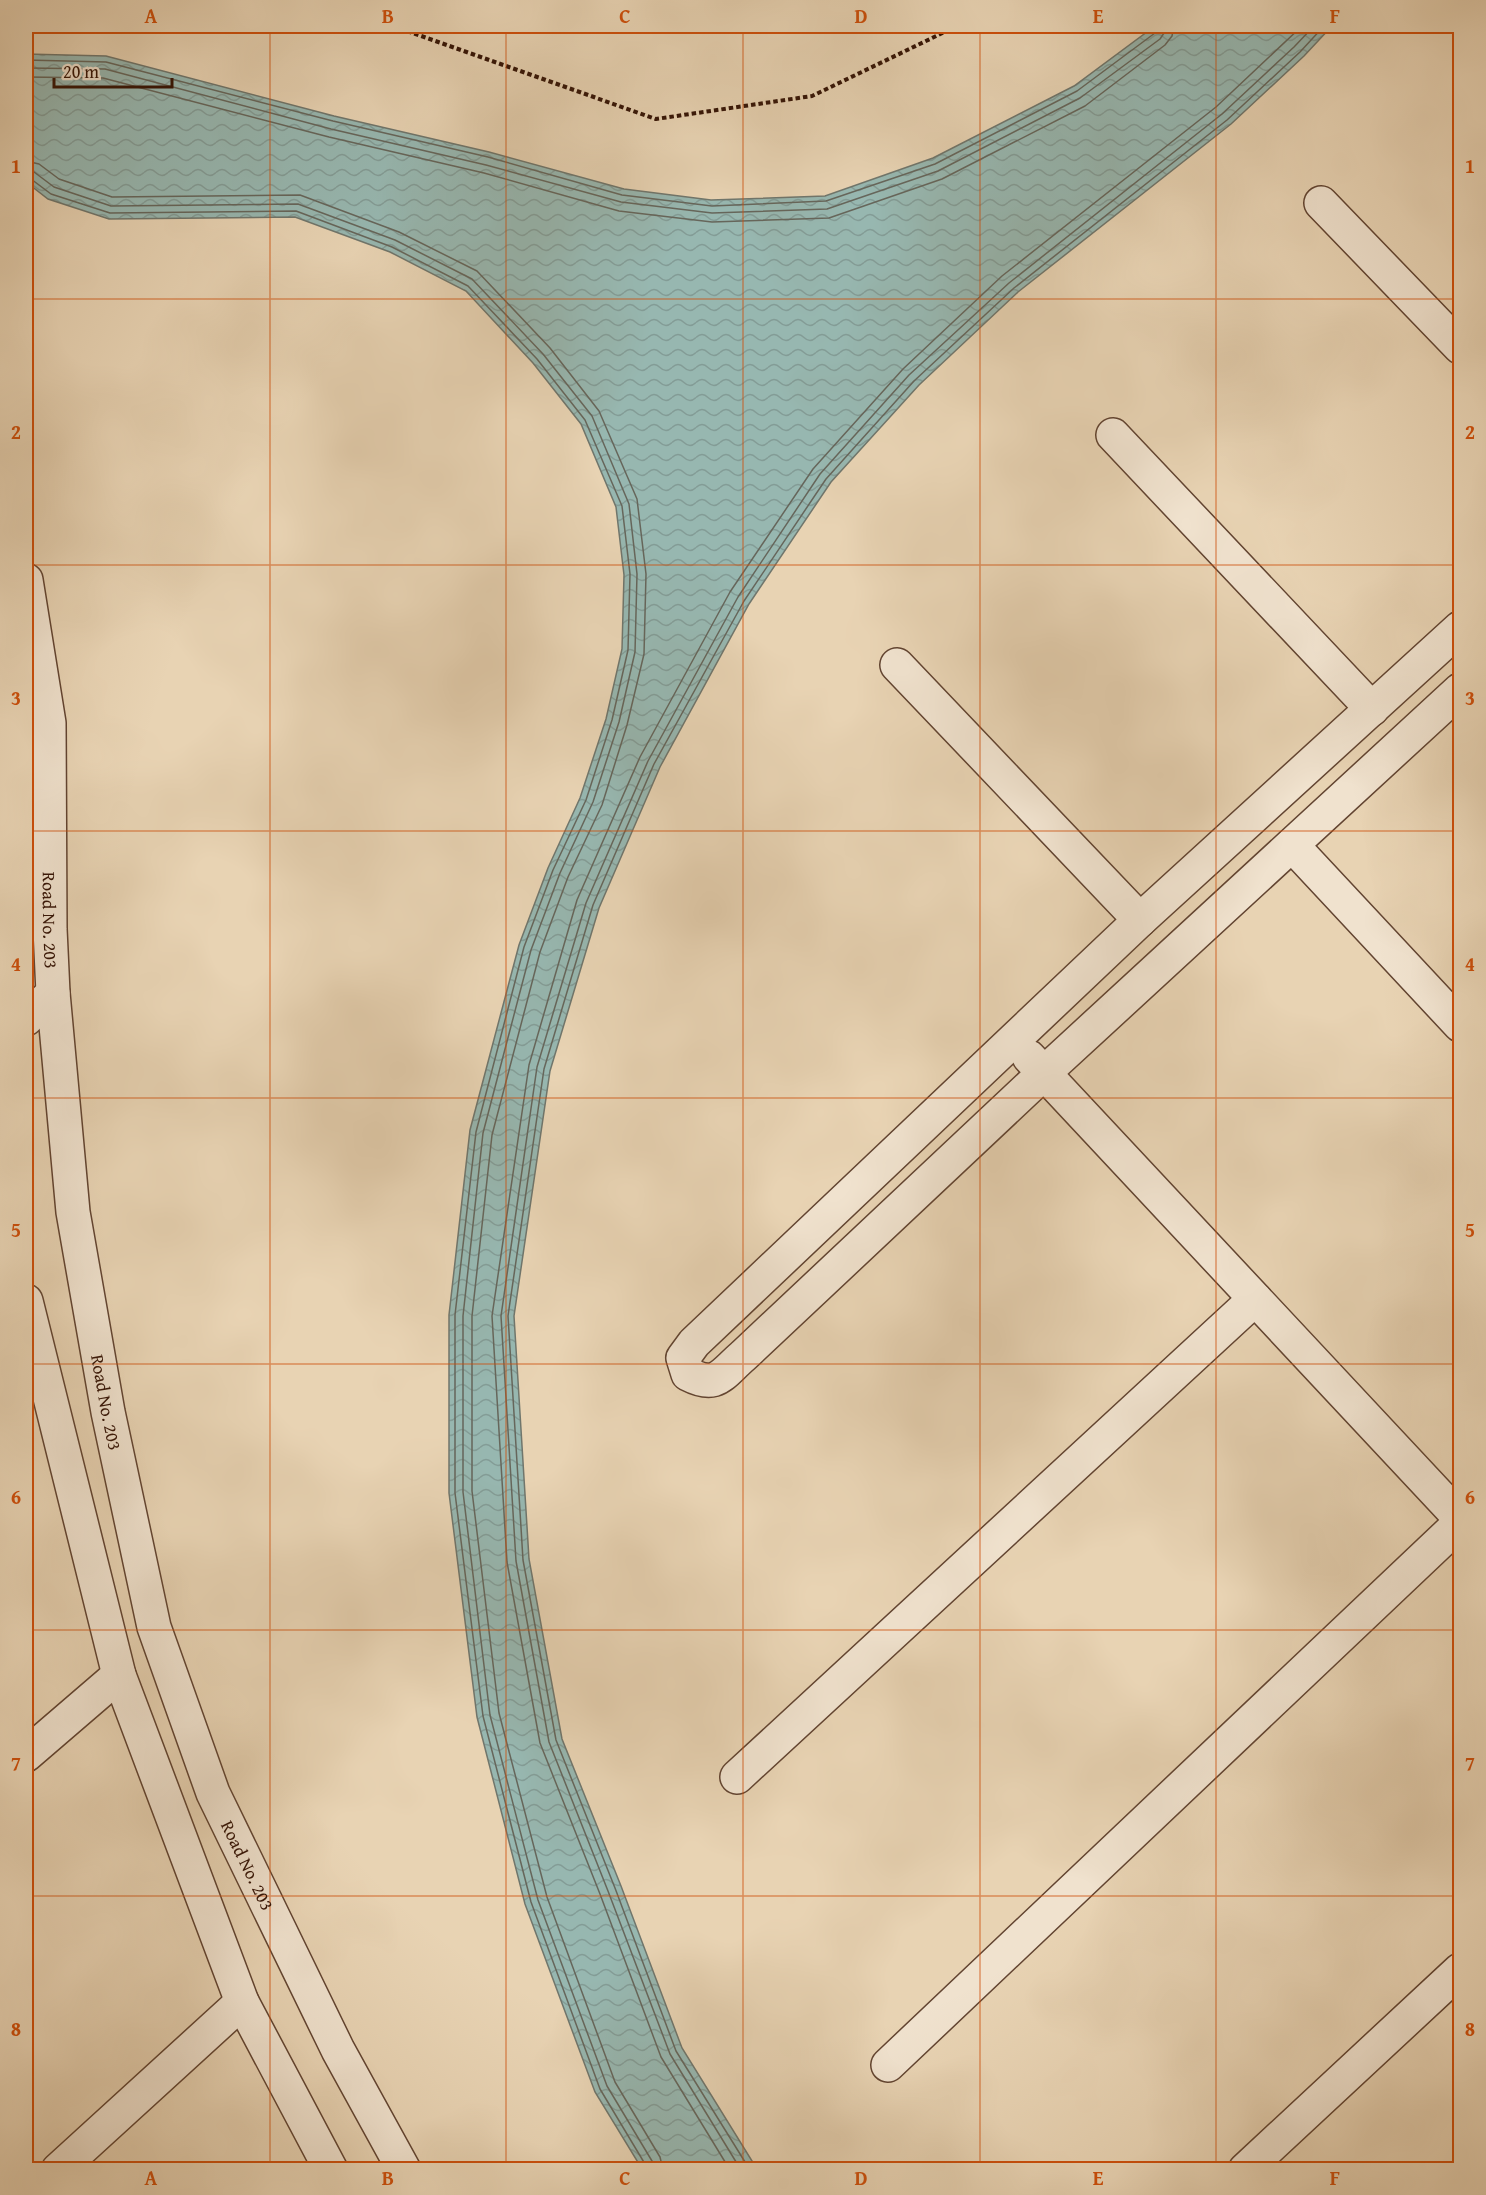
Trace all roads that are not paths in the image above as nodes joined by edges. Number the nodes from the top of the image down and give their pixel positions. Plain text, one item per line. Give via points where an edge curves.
1 (1321, 203) dead end
2 (1461, 347) edge
3 (1113, 435) dead end
4 (26, 580) edge
5 (1461, 628) edge
6 (897, 665) dead end
7 (1461, 690) edge
8 (1372, 709) junction
9 (1292, 845) junction
10 (1140, 920) junction
11 (50, 929) junction
12 (26, 952) edge
13 (53, 993) junction
14 (26, 1019) edge
15 (1461, 1025) edge
16 (1013, 1041) junction
17 (1044, 1073) junction
18 (1255, 1299) junction
19 (26, 1302) edge
20 (1461, 1518) edge
21 (1461, 1523) edge
22 (119, 1675) junction
23 (26, 1755) edge
24 (737, 1777) dead end
25 (1461, 1970) edge
26 (242, 2002) junction
27 (888, 2066) dead end
28 (58, 2169) edge
29 (331, 2169) edge
30 (404, 2169) edge
31 (1245, 2169) edge

1 - 2 street
3 - 8 street
4 - 11 street, Road No. 203 via 49,723
5 - 8 street
6 - 10 street
7 - 9 street
8 - 10 street
9 - 15 street
9 - 17 street
10 - 16 street
11 - 12 street
11 - 13 street, Road No. 203
13 - 14 street
13 - 30 street, Road No. 203 via 73,1212 108,1412 154,1627 213,1793 338,2050
16 - 17 street
16 - 17 street via 694,1343 683,1358 688,1374 702,1381 716,1380
17 - 18 street
18 - 20 street
18 - 24 street
19 - 22 street
21 - 27 street
22 - 23 street
22 - 26 street
25 - 31 street
26 - 28 street
26 - 29 street

